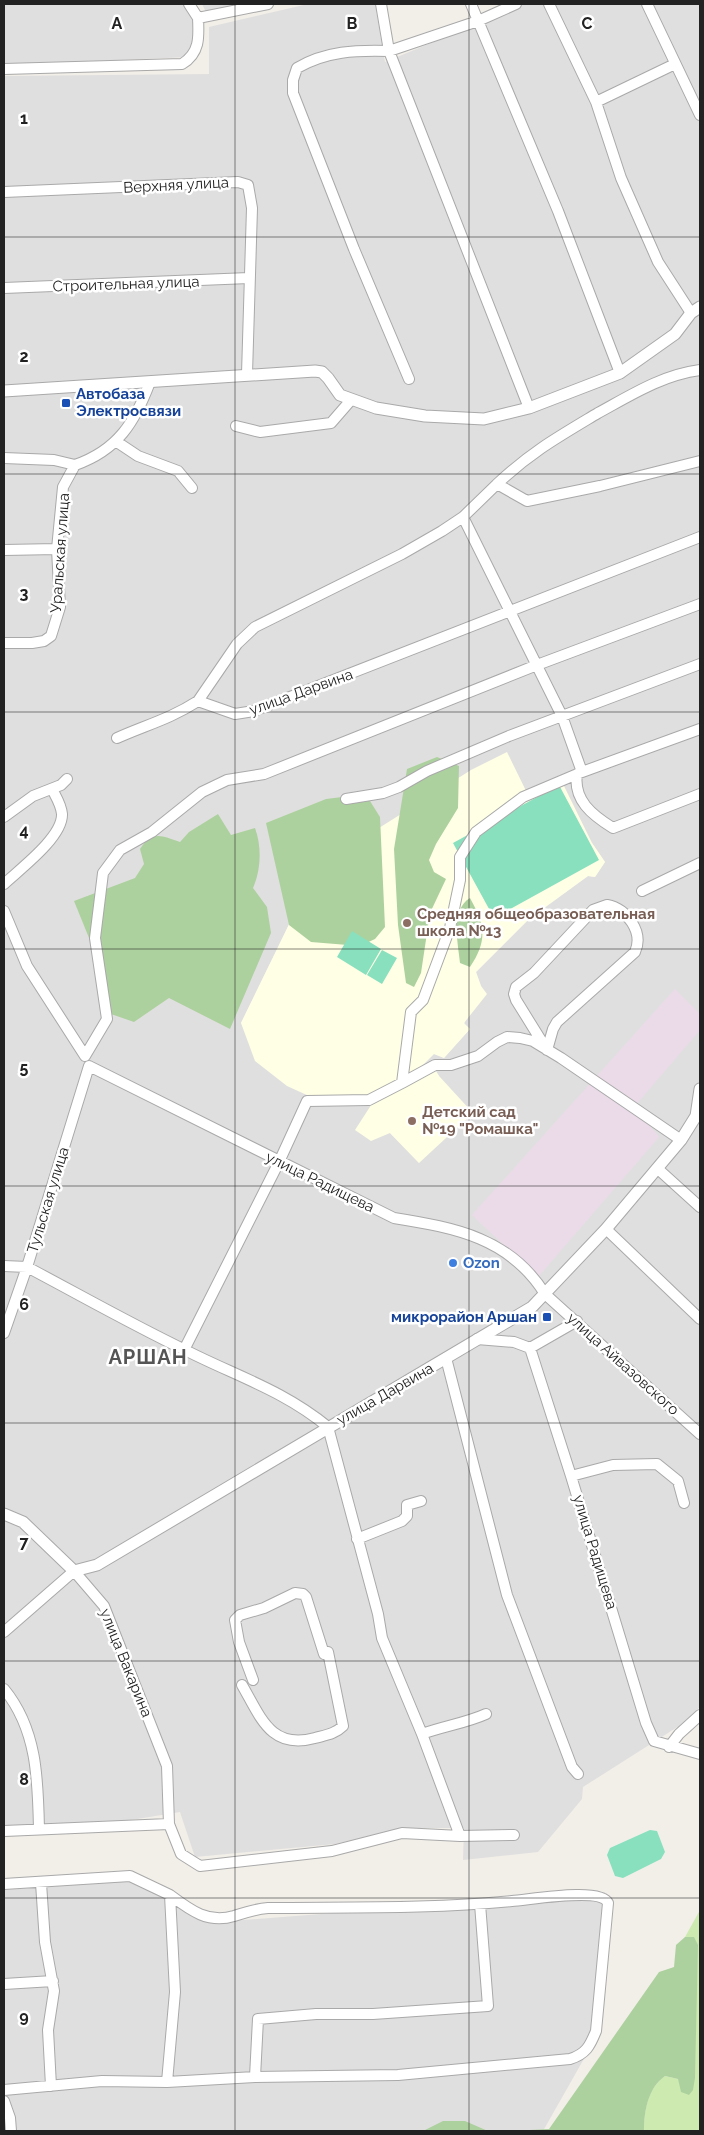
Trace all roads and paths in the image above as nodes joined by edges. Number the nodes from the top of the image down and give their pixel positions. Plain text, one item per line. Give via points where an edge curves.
1 (189, 4) edge
2 (268, 4) edge
3 (381, 4) edge
4 (471, 4) edge
5 (516, 4) edge
6 (549, 4) edge
7 (647, 4) edge
8 (198, 18) junction
9 (478, 21) junction
10 (389, 52) junction
11 (676, 64) junction
12 (4, 69) edge
13 (596, 102) junction
14 (700, 115) edge
15 (4, 192) edge
16 (249, 278) junction
17 (4, 288) edge
18 (696, 310) edge
19 (700, 370) edge
20 (620, 373) junction
21 (247, 374) junction
22 (409, 379) dead end
23 (150, 382) junction
24 (4, 391) edge
25 (351, 400) junction
26 (529, 408) junction
27 (236, 426) dead end
28 (117, 442) junction
29 (4, 458) edge
30 (700, 461) edge
31 (75, 465) junction
32 (497, 484) junction
33 (192, 488) dead end
34 (463, 517) junction
35 (700, 537) edge
36 (57, 549) junction
37 (4, 550) edge
38 (700, 604) edge
39 (511, 610) junction
40 (4, 643) edge
41 (700, 664) edge
42 (536, 665) junction
43 (198, 701) junction
44 (562, 716) junction
45 (700, 729) edge
46 (117, 738) dead end
47 (580, 773) junction
48 (67, 779) dead end
49 (52, 789) junction
50 (700, 794) edge
51 (346, 798) dead end
52 (4, 818) edge
53 (700, 863) edge
54 (4, 884) edge
55 (642, 891) dead end
56 (4, 911) edge
57 (547, 1050) junction
58 (87, 1061) junction
59 (402, 1083) junction
60 (700, 1089) edge
61 (699, 1107) edge
62 (681, 1140) junction
63 (279, 1162) junction
64 (658, 1170) junction
65 (700, 1207) edge
66 (606, 1228) junction
67 (4, 1266) edge
68 (27, 1267) junction
69 (546, 1294) junction
70 (700, 1319) edge
71 (576, 1321) junction
72 (4, 1333) edge
73 (476, 1339) junction
74 (530, 1348) junction
75 (184, 1350) junction
76 (446, 1358) junction
77 (328, 1427) junction
78 (700, 1434) edge
79 (571, 1476) junction
80 (421, 1501) dead end
81 (684, 1503) dead end
82 (4, 1514) edge
83 (358, 1539) junction
84 (74, 1571) junction
85 (4, 1632) edge
86 (253, 1680) dead end
87 (242, 1685) dead end
88 (4, 1689) edge
89 (486, 1714) dead end
90 (700, 1715) edge
91 (422, 1734) junction
92 (669, 1746) junction
93 (700, 1754) edge
94 (578, 1774) dead end
95 (170, 1824) junction
96 (39, 1829) junction
97 (4, 1831) edge
98 (514, 1834) dead end
99 (460, 1836) junction
100 (41, 1883) junction
101 (4, 1884) edge
102 (170, 1895) junction
103 (480, 1904) junction
104 (53, 1981) junction
105 (4, 1984) edge
106 (255, 2077) junction
107 (167, 2082) junction
108 (51, 2086) junction
109 (4, 2090) edge
110 (4, 2101) edge
111 (11, 2131) edge

1 - 8 street
2 - 8 street
3 - 10 street
4 - 9 street
5 - 9 street
6 - 13 street
7 - 11 street
8 - 12 street via 196,50 192,58 182,64
9 - 10 street
9 - 20 street via 558,212
10 - 22 street via 360,50 312,59 297,68 293,93 342,222
10 - 26 street
11 - 13 street
11 - 14 street
13 - 18 street via 621,178 658,262
15 - 16 street, Верхняя улица via 238,182 248,185 252,208
16 - 17 street, Строительная улица
16 - 21 street, Верхняя улица
18 - 20 street via 675,334
19 - 32 street via 641,388 524,458
20 - 26 street
21 - 23 street
21 - 25 street via 322,372 340,394
23 - 24 street
23 - 28 street via 141,406
25 - 26 street via 376,408 425,416 484,419
25 - 27 street via 331,423 260,432
28 - 31 street
28 - 33 street via 138,456 178,471
29 - 31 street via 54,460
30 - 32 street via 527,501
31 - 36 street, Уральская улица via 64,487
32 - 34 street
34 - 39 street
34 - 43 street via 402,554 254,627 237,644
35 - 39 street, улица Дарвина
36 - 37 street
36 - 40 street, Уральская улица via 60,606 51,636 32,643
38 - 42 street
39 - 42 street
39 - 43 street, улица Дарвина via 254,711 236,714
41 - 44 street
42 - 44 street
42 - 58 street via 264,774 227,780 202,792 152,832 120,850 103,873 95,938 107,1020
43 - 46 street via 174,716
44 - 47 street
44 - 51 street via 427,771 399,787 383,793
45 - 47 street
47 - 50 street via 575,784 586,808 613,828
47 - 59 street via 523,797 476,832 460,857 460,880 447,936 423,1000 411,1012
48 - 49 street
49 - 52 street via 33,796
49 - 54 street via 59,800 62,815 56,831 38,854
53 - 55 street
56 - 58 street via 27,966
57 - 57 street via 557,1022 635,952 636,929 614,907 607,905 593,910 534,973 516,986 516,1000
57 - 59 street via 532,1041 507,1037 478,1056 445,1067 435,1064
57 - 62 street
58 - 63 street, улица Радищева
58 - 68 street, Тульская улица
59 - 63 street via 369,1100 307,1101
60 - 61 street, улица Дарвина
61 - 62 street, улица Дарвина
62 - 64 street, улица Дарвина
63 - 69 street, улица Радищева via 394,1218 438,1225 501,1247 535,1278
63 - 75 street
64 - 65 street
64 - 66 street, улица Дарвина
66 - 69 street, улица Дарвина
66 - 70 street
67 - 68 street
68 - 72 street, Тульская улица
68 - 75 street
69 - 71 street, улица Айвазовского
69 - 73 street, улица Дарвина via 532,1306
71 - 74 street
71 - 78 street, улица Айвазовского
73 - 74 street via 514,1342
73 - 76 street, улица Дарвина
74 - 79 street, улица Радищева
75 - 77 street via 304,1406
76 - 77 street, улица Дарвина
76 - 94 street via 507,1595 572,1767
77 - 83 street
77 - 84 street, улица Дарвина via 98,1565
79 - 81 street via 614,1465 657,1464 678,1481
79 - 92 street, улица Радищева via 646,1723 654,1740
80 - 83 street via 407,1505 407,1516 402,1521
82 - 84 street, улица Вакарина via 23,1522
83 - 91 street via 382,1638
84 - 85 street, улица Дарвина
84 - 95 street, улица Вакарина via 104,1606 168,1766
86 - 87 street via 237,1636 235,1620 240,1615 295,1593 303,1594 326,1653 343,1726 336,1732 302,1742 287,1741 277,1736 260,1715
88 - 96 street via 15,1702 28,1731 38,1774
89 - 91 street
90 - 92 street
91 - 99 street
92 - 93 street
95 - 96 street
95 - 99 street, улица Вакарина via 181,1854 200,1866 332,1851 402,1833
96 - 97 street
98 - 99 street, улица Вакарина
100 - 101 street
100 - 102 street via 130,1876
100 - 104 street via 45,1942
102 - 103 street via 191,1911 207,1918 232,1917 268,1908
102 - 107 street via 175,1992
103 - 106 street via 488,2006 258,2019
103 - 106 street via 578,1894 601,1896 607,1900 596,2031 589,2048 582,2055 398,2075
104 - 105 street
104 - 108 street via 48,2030
106 - 107 street
107 - 108 street via 102,2081
108 - 109 street
110 - 111 street

